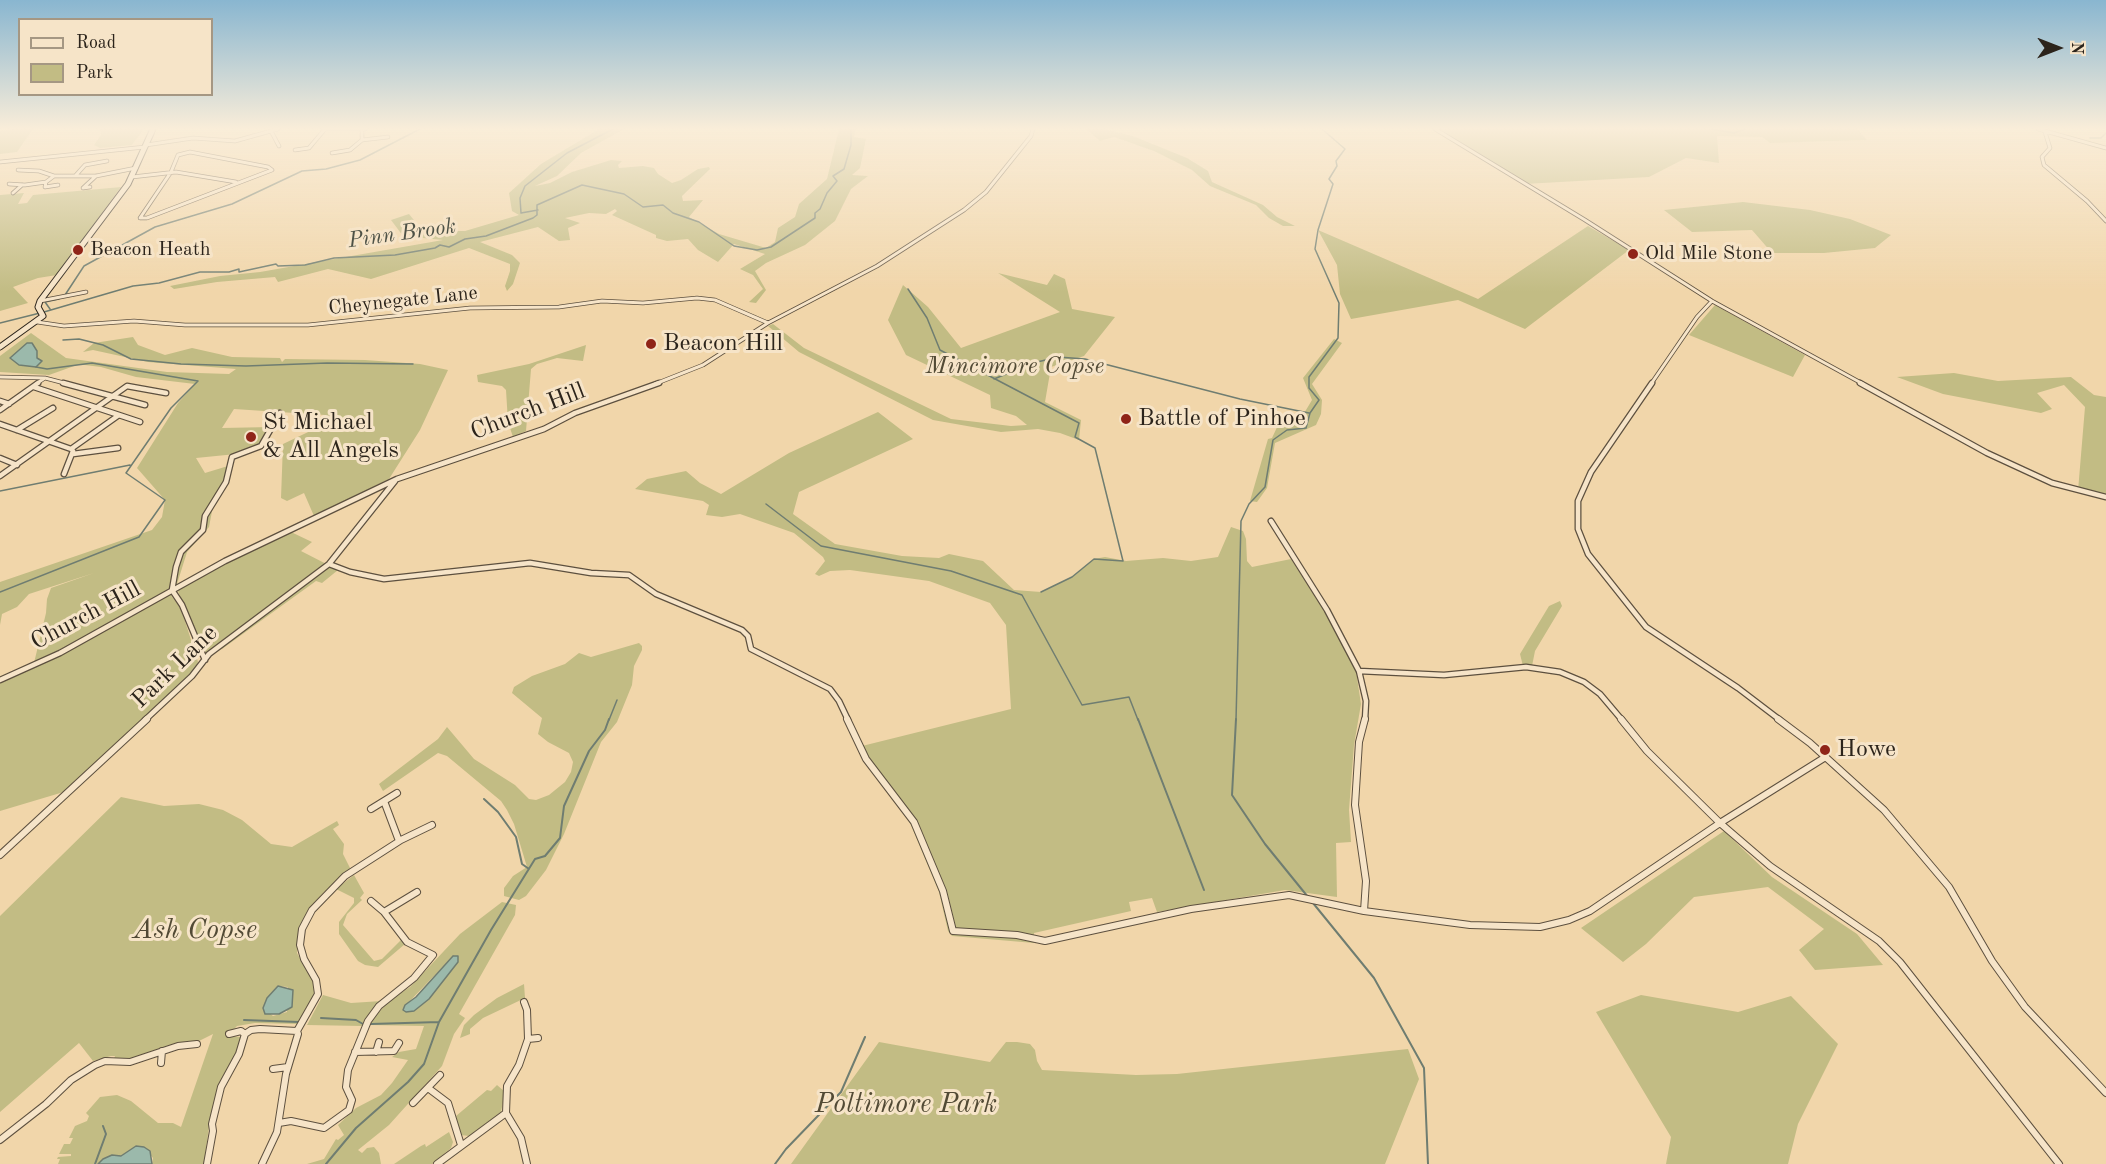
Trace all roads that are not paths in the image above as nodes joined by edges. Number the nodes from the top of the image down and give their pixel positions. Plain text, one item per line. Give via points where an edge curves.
1 (35, 183) edge
2 (46, 183) edge
3 (88, 183) edge
4 (127, 183) edge
5 (163, 183) edge
6 (234, 183) edge
7 (993, 183) edge
8 (1525, 183) edge
9 (2066, 183) edge
10 (9, 184) dead end
11 (22, 185) junction
12 (58, 185) dead end
13 (90, 187) dead end
14 (14, 193) dead end
15 (2106, 221) edge
16 (86, 292) dead end
17 (40, 301) junction
18 (1712, 302) junction
19 (37, 322) junction
20 (768, 323) junction
21 (0, 347) edge
22 (0, 377) edge
23 (45, 378) junction
24 (34, 387) junction
25 (166, 393) dead end
26 (113, 397) junction
27 (0, 401) edge
28 (9, 404) junction
29 (145, 405) dead end
30 (53, 408) dead end
31 (99, 408) junction
32 (0, 410) edge
33 (280, 414) dead end
34 (122, 416) junction
35 (140, 422) dead end
36 (0, 424) edge
37 (17, 430) junction
38 (50, 442) junction
39 (118, 448) dead end
40 (72, 452) junction
41 (0, 458) edge
42 (17, 465) junction
43 (64, 474) dead end
44 (0, 476) edge
45 (397, 479) junction
46 (2106, 497) edge
47 (1271, 521) dead end
48 (329, 564) junction
49 (172, 590) junction
50 (205, 660) junction
51 (1359, 671) junction
52 (0, 680) edge
53 (1824, 758) junction
54 (397, 793) dead end
55 (384, 801) junction
56 (371, 809) dead end
57 (1720, 823) junction
58 (432, 825) dead end
59 (399, 841) junction
60 (0, 855) edge
61 (417, 892) dead end
62 (371, 901) dead end
63 (1364, 911) junction
64 (384, 912) junction
65 (524, 1002) dead end
66 (297, 1031) junction
67 (228, 1034) dead end
68 (245, 1034) junction
69 (538, 1038) dead end
70 (528, 1039) junction
71 (379, 1042) dead end
72 (399, 1043) dead end
73 (197, 1044) dead end
74 (162, 1051) junction
75 (355, 1052) junction
76 (376, 1052) junction
77 (390, 1052) junction
78 (387, 1059) dead end
79 (161, 1063) dead end
80 (288, 1068) junction
81 (273, 1069) dead end
82 (440, 1075) dead end
83 (428, 1088) junction
84 (2106, 1093) edge
85 (413, 1103) dead end
86 (506, 1113) junction
87 (279, 1123) junction
88 (0, 1140) edge
89 (461, 1145) junction
90 (207, 1164) edge
91 (262, 1164) edge
92 (437, 1164) edge
93 (527, 1164) edge
94 (2059, 1164) edge

1 - 11 street
2 - 12 street via 45,187
3 - 13 street via 83,188
4 - 17 street
5 - 6 street via 140,218
7 - 20 street, Church Hill via 964,210 877,266
8 - 18 street
9 - 15 street
10 - 11 street
11 - 14 street
16 - 17 street
17 - 19 street via 42,313
18 - 46 street via 2006,464 2052,483
18 - 53 street via 1697,317 1591,472 1578,501 1578,529 1588,554 1646,627 1738,687
19 - 20 street, Cheynegate Lane via 64,326 134,321 308,325 470,308 697,298 715,300
19 - 21 street
20 - 45 street, Church Hill via 687,372 574,412 544,429
22 - 23 street
23 - 24 street
23 - 26 street
24 - 28 street
24 - 31 street
25 - 26 street via 128,386
26 - 29 street
26 - 31 street
27 - 28 street
28 - 32 street
30 - 37 street
31 - 34 street
31 - 38 street
33 - 49 street via 261,446 232,457 226,482 205,516 203,530 181,552
34 - 35 street
34 - 40 street
36 - 37 street
37 - 38 street
38 - 40 street
38 - 42 street
39 - 40 street
40 - 43 street
41 - 42 street
42 - 44 street
45 - 48 street, Park Lane
45 - 49 street, Church Hill
47 - 51 street via 1327,610
48 - 50 street, Park Lane
48 - 63 street via 384,579 531,563 629,575 656,594 742,630 751,649 830,689 840,701 866,759 914,822 943,891 953,931 958,933 1017,935 1045,941 1191,909 1289,895
49 - 50 street
49 - 52 street, Church Hill via 60,653
50 - 60 street, Park Lane
51 - 57 street via 1444,675 1526,667 1560,672 1584,682 1600,694 1647,751
51 - 63 street via 1366,717 1359,742 1355,805 1366,881
53 - 57 street
53 - 84 street via 1884,810 1907,837 1949,887 1992,961 2025,1007
54 - 55 street
55 - 56 street
55 - 59 street
57 - 63 street via 1590,911 1569,920 1520,928
57 - 94 street via 1770,867 1879,941 1900,962
58 - 59 street
59 - 66 street via 336,883 307,917 300,936 301,953 319,988 314,1005
61 - 64 street
62 - 64 street
64 - 75 street via 407,942 433,955 409,983 379,1006
65 - 70 street
66 - 68 street via 254,1029
66 - 80 street
67 - 68 street
68 - 90 street via 221,1087
69 - 70 street
70 - 86 street via 507,1086
71 - 76 street
72 - 77 street
73 - 74 street
74 - 79 street
74 - 88 street via 130,1062 105,1061 95,1065 71,1080
75 - 76 street
75 - 87 street via 346,1085 352,1103 346,1113 324,1128 291,1121
76 - 77 street
77 - 78 street
80 - 81 street
80 - 87 street
82 - 83 street
83 - 85 street
83 - 89 street via 448,1103
86 - 89 street
86 - 93 street via 521,1138
87 - 91 street
89 - 92 street

